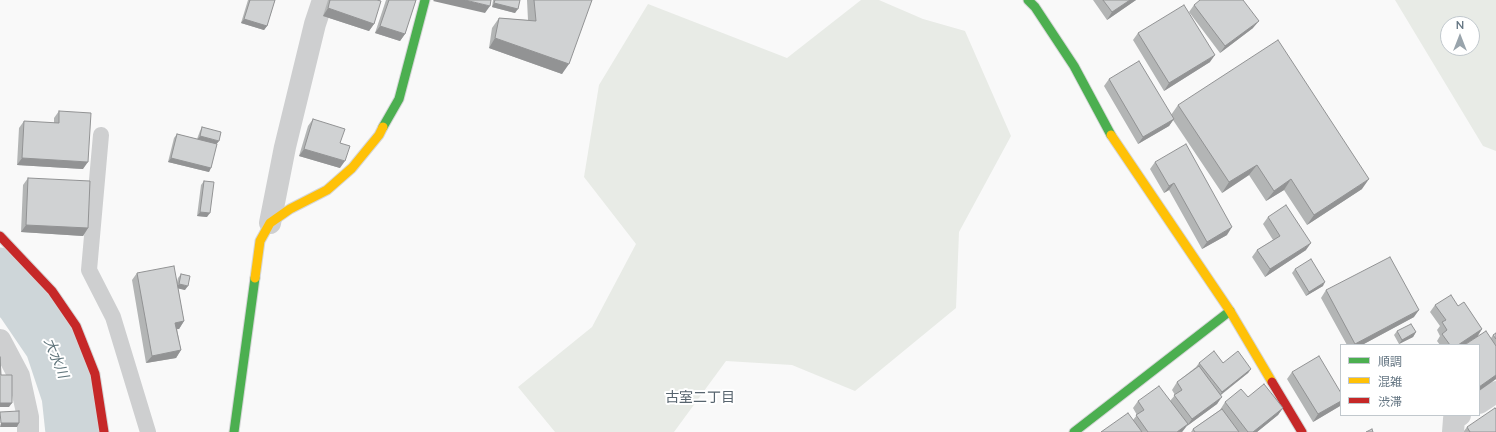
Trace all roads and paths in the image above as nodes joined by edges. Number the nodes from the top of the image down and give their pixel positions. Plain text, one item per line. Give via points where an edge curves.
1 (323, 0) edge
2 (425, 0) edge
3 (1028, 0) edge
4 (101, 135) dead end
5 (270, 222) junction
6 (0, 236) edge
7 (1230, 311) junction
8 (2, 346) edge
9 (1496, 392) edge
10 (1480, 402) edge
11 (1458, 416) edge
12 (1297, 430) edge
13 (28, 432) edge
14 (104, 432) edge
15 (148, 432) edge
16 (234, 432) edge
17 (1074, 432) edge
18 (1453, 432) edge

1 - 5 street via 285,147
2 - 5 street via 399,99 379,135 352,168 327,190
3 - 7 street via 1074,66 1111,136
4 - 15 lane via 89,270 113,317
5 - 16 street via 260,241
6 - 14 street via 52,291 76,326 95,374
7 - 12 street
7 - 17 street
8 - 13 street via 19,376 28,417
9 - 10 street
11 - 18 street via 1454,419

